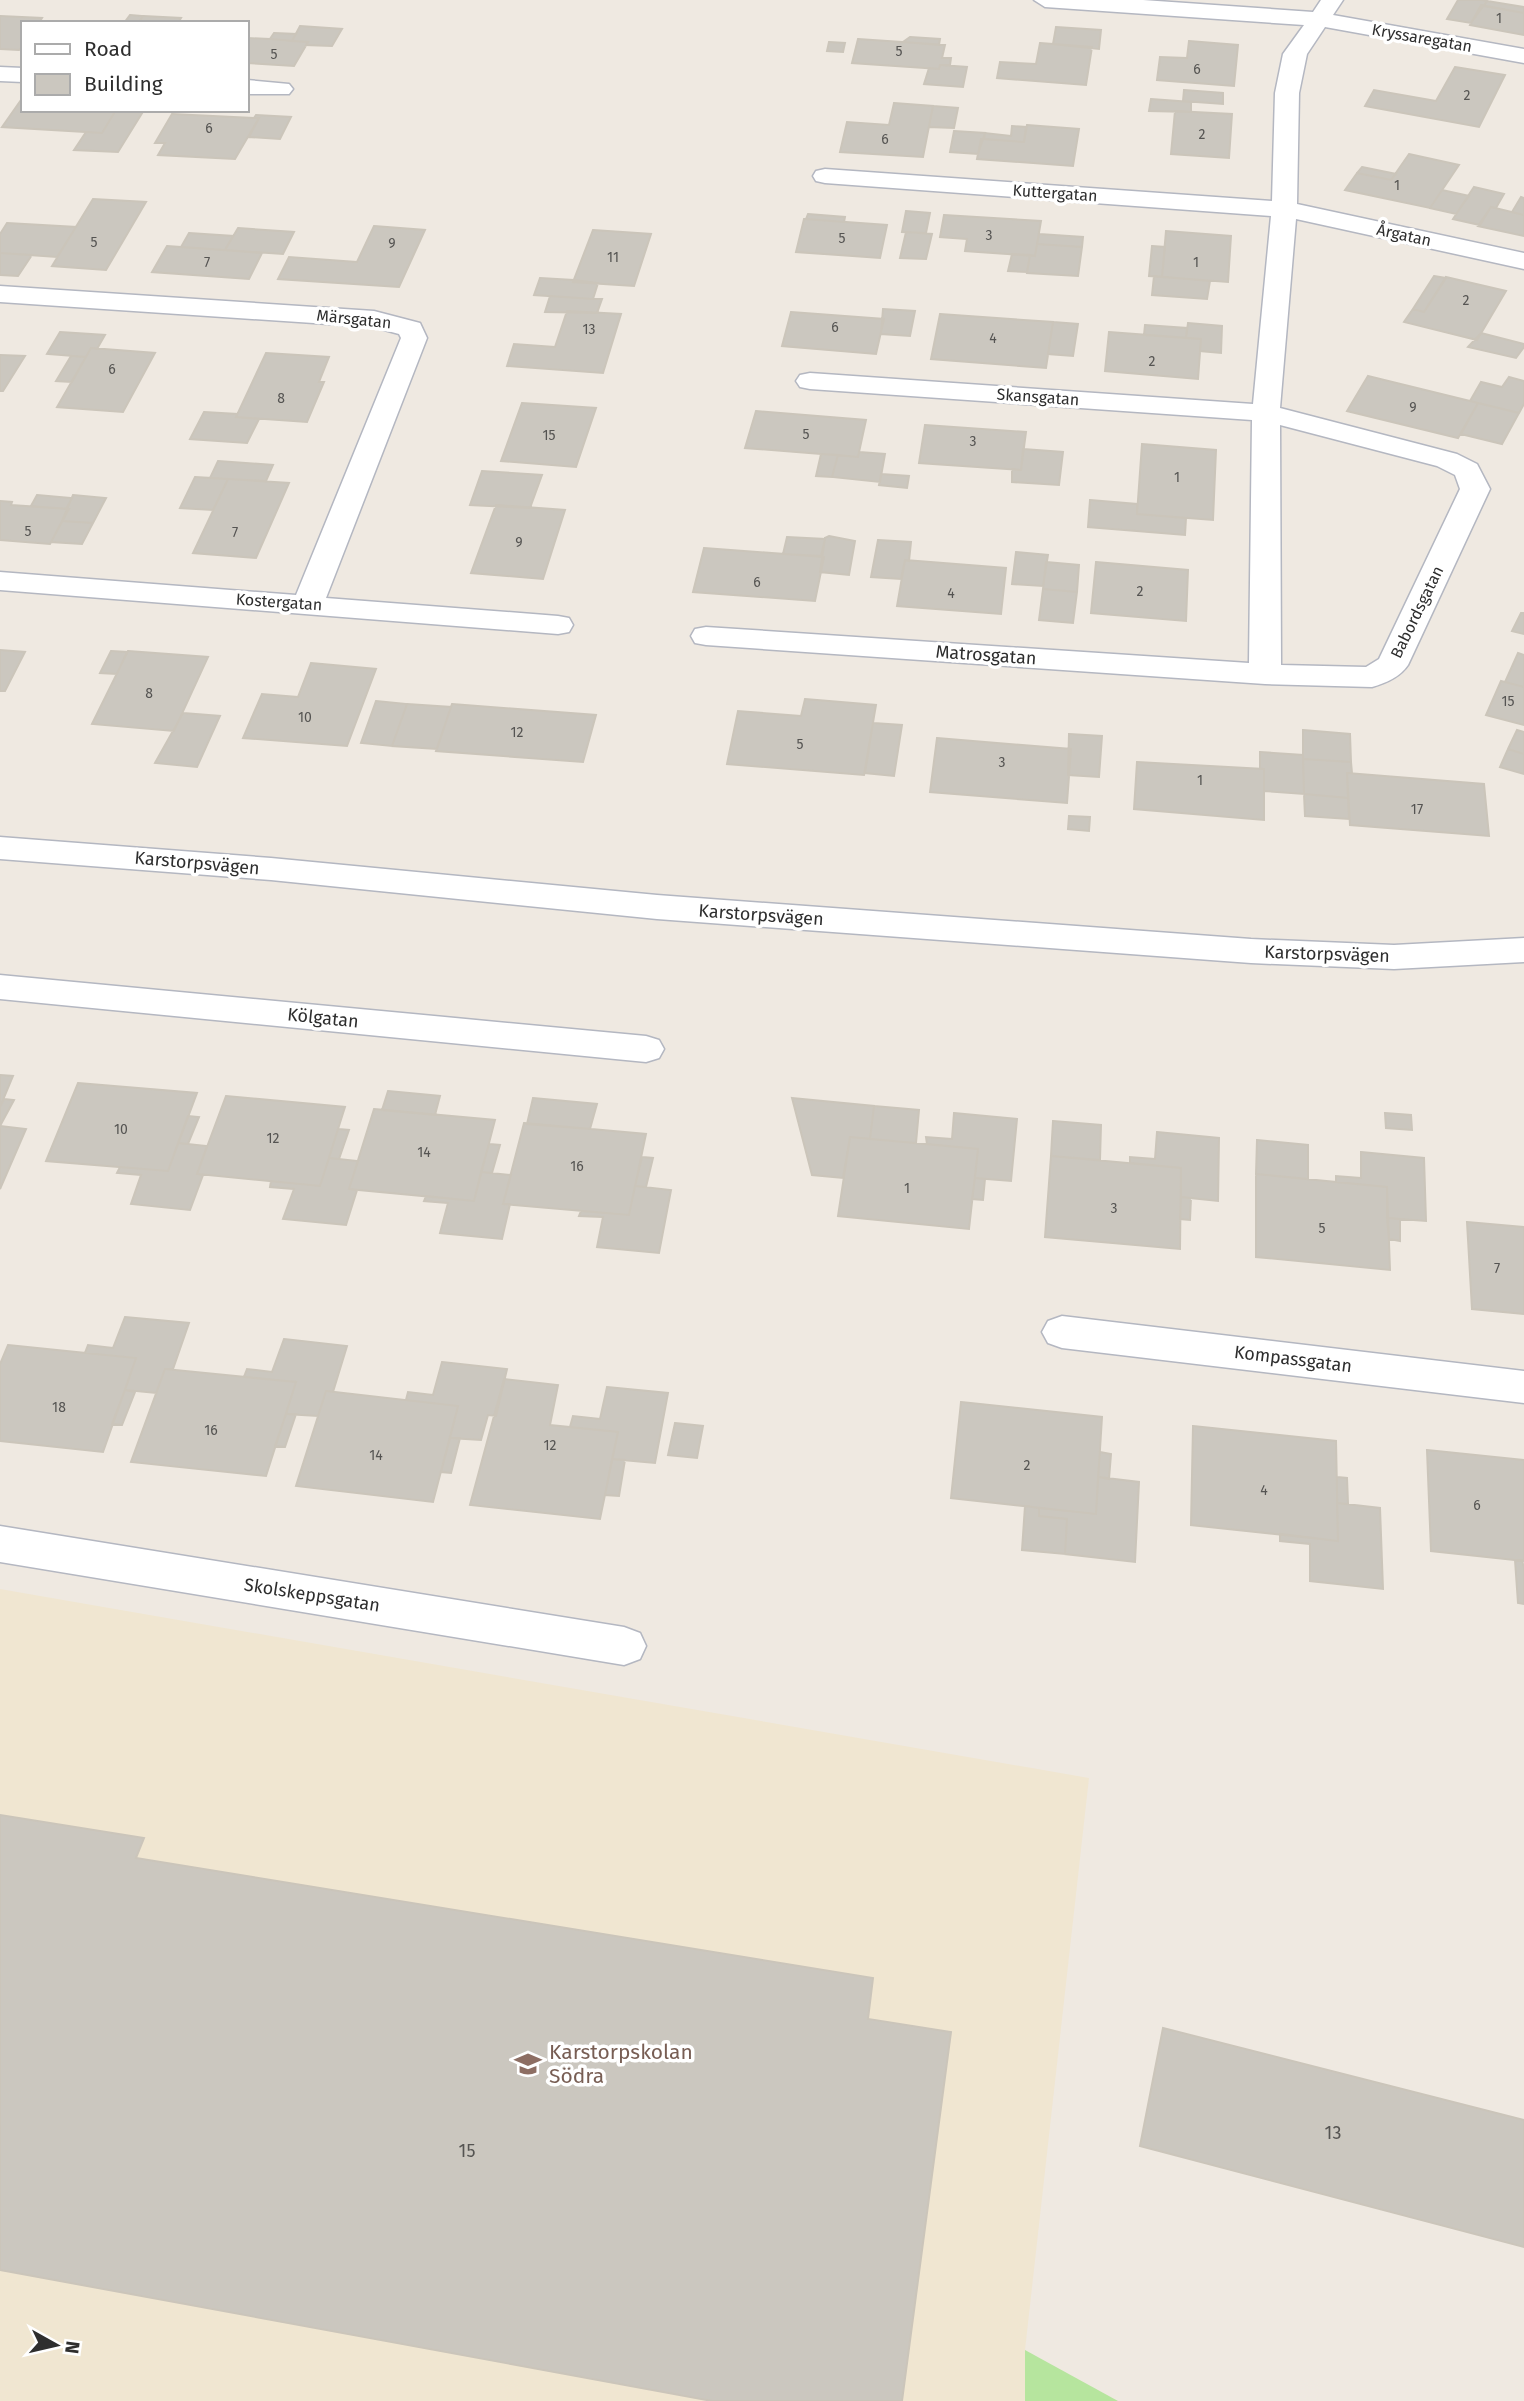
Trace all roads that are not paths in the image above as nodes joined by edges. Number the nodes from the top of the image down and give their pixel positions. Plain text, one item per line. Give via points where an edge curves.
1 (1045, 0) edge
2 (1075, 1) edge
3 (1326, 10) edge
4 (1524, 56) edge
5 (0, 74) edge
6 (21, 75) edge
7 (248, 87) edge
8 (281, 89) dead end
9 (825, 176) dead end
10 (1284, 209) junction
11 (1524, 261) edge
12 (0, 294) edge
13 (810, 381) dead end
14 (1266, 413) junction
15 (0, 581) edge
16 (308, 604) junction
17 (558, 625) dead end
18 (706, 636) dead end
19 (1265, 674) junction
20 (0, 848) edge
21 (1524, 950) edge
22 (0, 987) edge
23 (646, 1049) dead end
24 (1062, 1332) dead end
25 (1524, 1387) edge
26 (0, 1544) edge
27 (624, 1646) dead end

1 - 2 street, Kryssaregatan
2 - 3 street, Kryssaregatan
3 - 4 street, Kryssaregatan
3 - 10 street via 1296,54 1287,93
5 - 6 street
7 - 8 street
9 - 10 street, Kuttergatan
10 - 11 street, Årgatan
10 - 14 street
12 - 16 street, Märsgatan via 374,319 411,329 414,338
13 - 14 street, Skansgatan
14 - 19 street
14 - 19 street, Babordsgatan via 1447,460 1467,470 1475,489 1392,665 1372,677
15 - 16 street, Kostergatan
16 - 17 street, Kostergatan
18 - 19 street, Matrosgatan
20 - 21 street, Karstorpsvägen via 285,870 657,907 1251,951 1394,957
22 - 23 street, Kölgatan
24 - 25 street, Kompassgatan
26 - 27 street, Skolskeppsgatan

